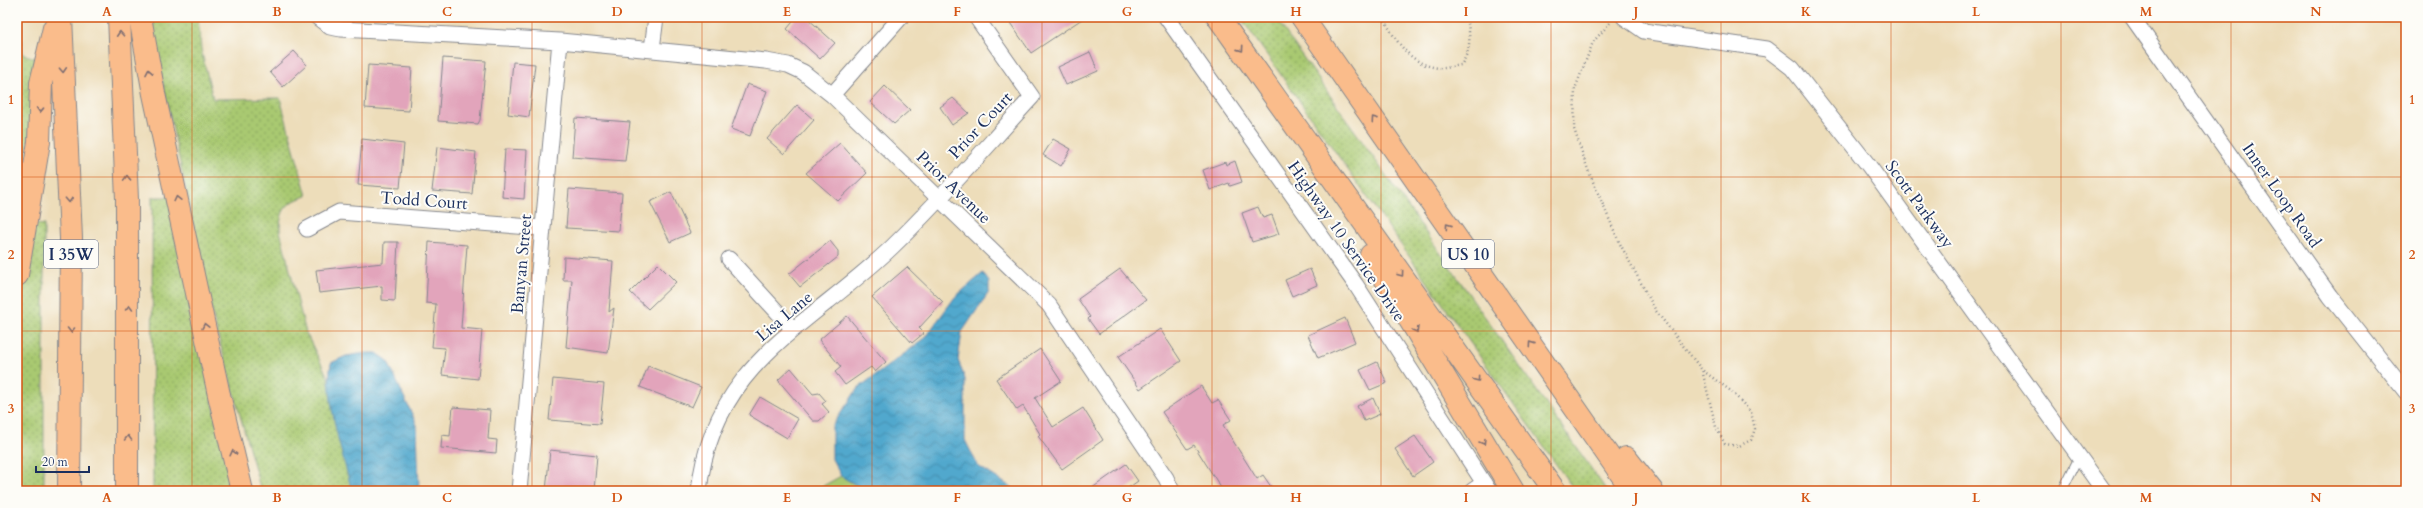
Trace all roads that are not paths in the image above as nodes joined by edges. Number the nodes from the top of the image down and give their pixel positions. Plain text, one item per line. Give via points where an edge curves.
1 (57, 17) edge
2 (61, 17) edge
3 (119, 17) edge
4 (140, 17) edge
5 (317, 17) edge
6 (656, 17) edge
7 (901, 17) edge
8 (976, 17) edge
9 (1166, 17) edge
10 (1218, 17) edge
11 (1302, 17) edge
12 (2132, 17) edge
13 (1618, 20) edge
14 (560, 41) junction
15 (652, 48) junction
16 (832, 95) junction
17 (1313, 151) junction
18 (938, 198) junction
19 (543, 228) junction
20 (307, 229) dead end
21 (729, 259) dead end
22 (17, 275) edge
23 (792, 328) junction
24 (1550, 371) junction
25 (2406, 392) edge
26 (2079, 457) junction
27 (1482, 488) edge
28 (69, 491) edge
29 (127, 491) edge
30 (242, 491) edge
31 (519, 491) edge
32 (700, 491) edge
33 (1172, 491) edge
34 (1513, 491) edge
35 (1555, 491) edge
36 (1633, 491) edge
37 (1652, 491) edge
38 (2062, 491) edge
39 (2104, 491) edge

1 -> 22 highway via 41,83 39,142
2 -> 28 highway, I 35W via 71,238
29 -> 3 highway via 128,215
30 -> 4 highway via 154,94
5 - 14 street, Prior Avenue via 330,27
6 - 15 street
7 - 16 street
8 - 18 street, Prior Court via 1032,96
9 - 27 street, Highway 10 Service Drive via 1356,285 1447,423
10 -> 17 highway
24 -> 11 highway, US 10
12 - 25 street, Inner Loop Road via 2330,296
13 - 26 street, Scott Parkway via 1644,31 1767,49 1792,68 1869,166
14 - 15 street, Prior Avenue
14 - 19 street, Banyan Street
15 - 16 street, Prior Avenue via 788,65 803,72
16 - 18 street, Prior Avenue
17 -> 34 highway via 1376,264
17 -> 35 highway
18 - 23 street, Lisa Lane via 868,270
18 - 33 street, Prior Avenue via 1049,305 1166,478
19 - 20 street, Todd Court via 339,212
19 - 31 street, Banyan Street
21 - 23 street
23 - 32 street, Lisa Lane via 745,377 728,400 715,424 706,451
24 - 36 highway, US 10
24 - 37 highway
26 - 38 lane
26 - 39 street, Scott Parkway

